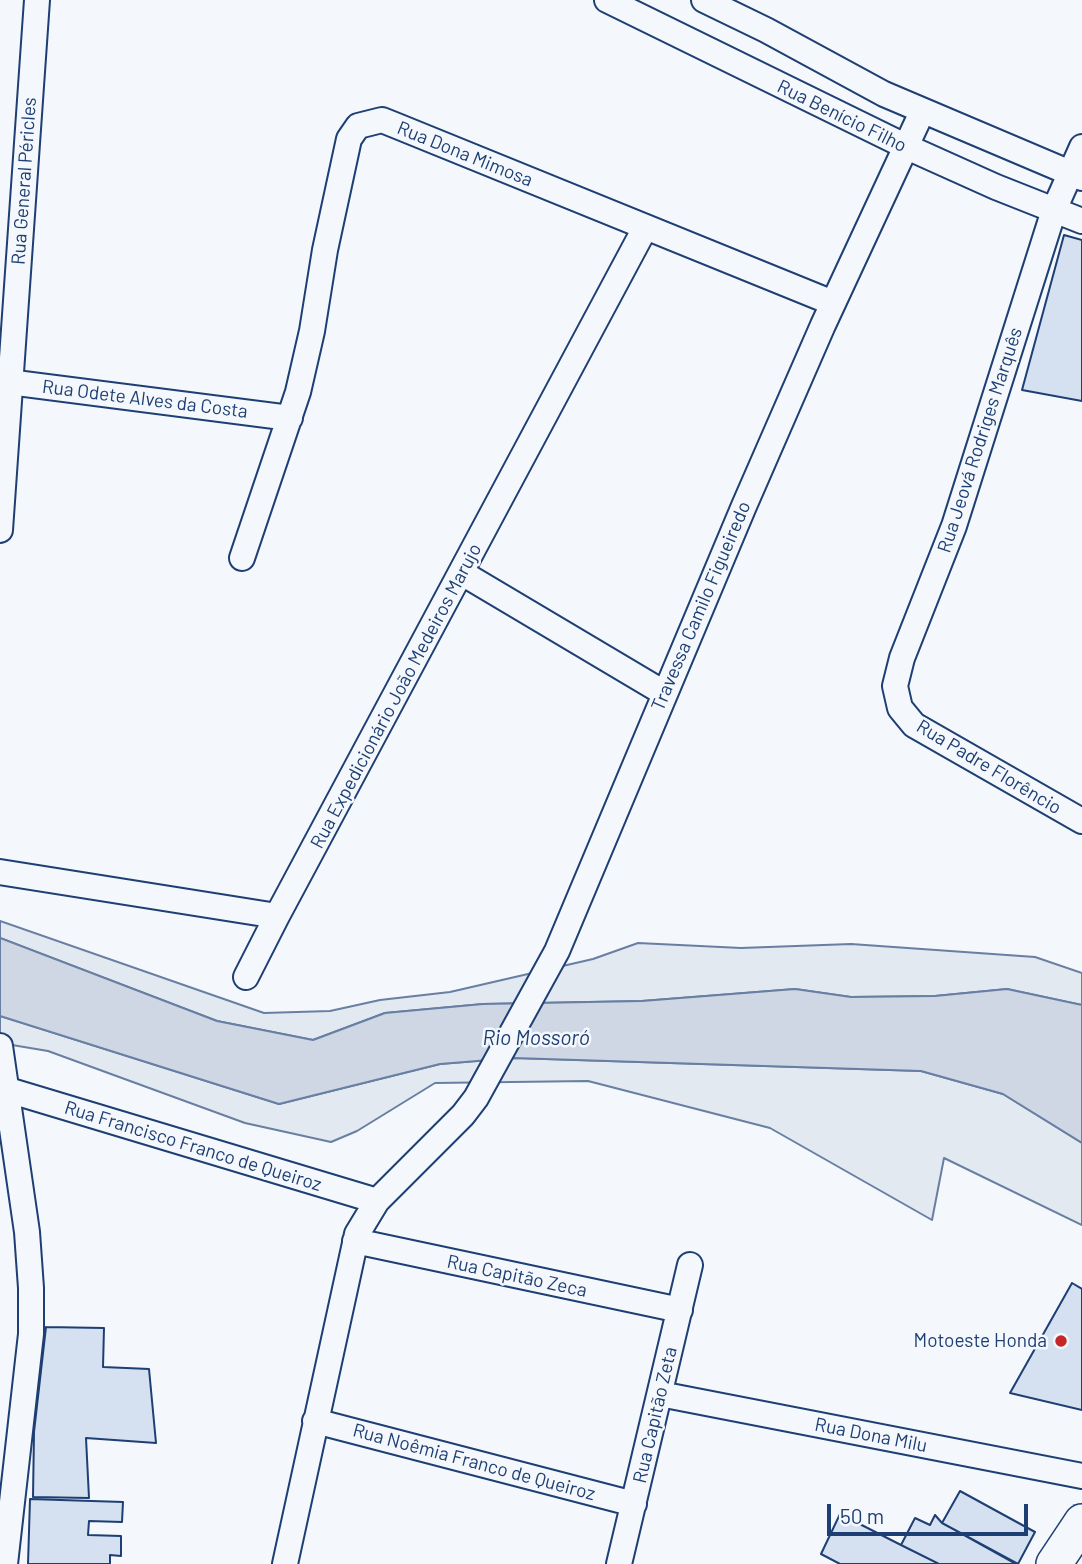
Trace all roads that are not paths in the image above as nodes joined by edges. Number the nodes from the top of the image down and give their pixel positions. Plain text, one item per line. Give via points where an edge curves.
1 (37, 0) edge
2 (607, 0) edge
3 (704, 0) edge
4 (922, 112) junction
5 (907, 147) junction
6 (1082, 147) edge
7 (1076, 176) edge
8 (1054, 210) junction
9 (1082, 221) edge
10 (645, 228) junction
11 (833, 303) junction
12 (5, 381) edge
13 (290, 418) junction
14 (0, 530) edge
15 (242, 558) dead end
16 (462, 573) junction
17 (664, 693) junction
18 (900, 708) joint
19 (1082, 821) edge
20 (0, 872) edge
21 (277, 916) junction
22 (246, 977) dead end
23 (1, 1054) edge
24 (8, 1090) junction
25 (377, 1201) junction
26 (355, 1241) junction
27 (690, 1265) dead end
28 (680, 1310) junction
29 (660, 1394) junction
30 (315, 1421) junction
31 (1082, 1475) edge
32 (634, 1504) junction
33 (1082, 1522) edge
34 (5, 1564) edge
35 (285, 1564) edge
36 (619, 1564) edge
37 (1054, 1564) edge

1 - 12 street, Rua General Péricles
2 - 5 street, Rua Benício Filho
3 - 4 street, Rua Benício Filho
4 - 5 street, Travessa Camilo Figueiredo
4 - 7 street, Rua Benício Filho
5 - 8 street, Rua Benício Filho
5 - 11 street, Travessa Camilo Figueiredo
6 - 7 street, Rua Jeová Rodriges Marquês
7 - 8 street, Rua Jeová Rodriges Marquês
8 - 9 street, Rua Benício Filho
8 - 18 street, Rua Jeová Rodriges Marquês via 954,526 902,658 895,686
10 - 11 street, Rua Dona Mimosa
10 - 13 street, Rua Dona Mimosa via 382,120 358,126 349,139 312,331
10 - 16 street, Rua Expedicionário João Medeiros Marujo
11 - 17 street, Travessa Camilo Figueiredo
12 - 13 street, Rua Odete Alves da Costa
12 - 14 street, Rua General Péricles
13 - 15 street, Rua Dona Mimosa
16 - 17 street
16 - 21 street, Rua Expedicionário João Medeiros Marujo
17 - 25 street, Travessa Camilo Figueiredo via 558,951 476,1098
18 - 19 street, Rua Padre Florêncio via 914,725
20 - 21 street
21 - 22 street, Rua Expedicionário João Medeiros Marujo
23 - 24 street
24 - 25 street, Rua Francisco Franco de Queiroz
24 - 34 street via 32,1288
25 - 26 street, Travessa Camilo Figueiredo
26 - 28 street, Rua Capitão Zeca
26 - 30 street, Travessa Camilo Figueiredo
27 - 28 street, Rua Capitão Zeta
28 - 29 street, Rua Capitão Zeta
29 - 31 street, Rua Dona Milu
29 - 32 street, Rua Capitão Zeta
30 - 32 street, Rua Noêmia Franco de Queiroz
30 - 35 street, Travessa Camilo Figueiredo
32 - 36 street, Rua Capitão Zeta
33 - 37 main road

